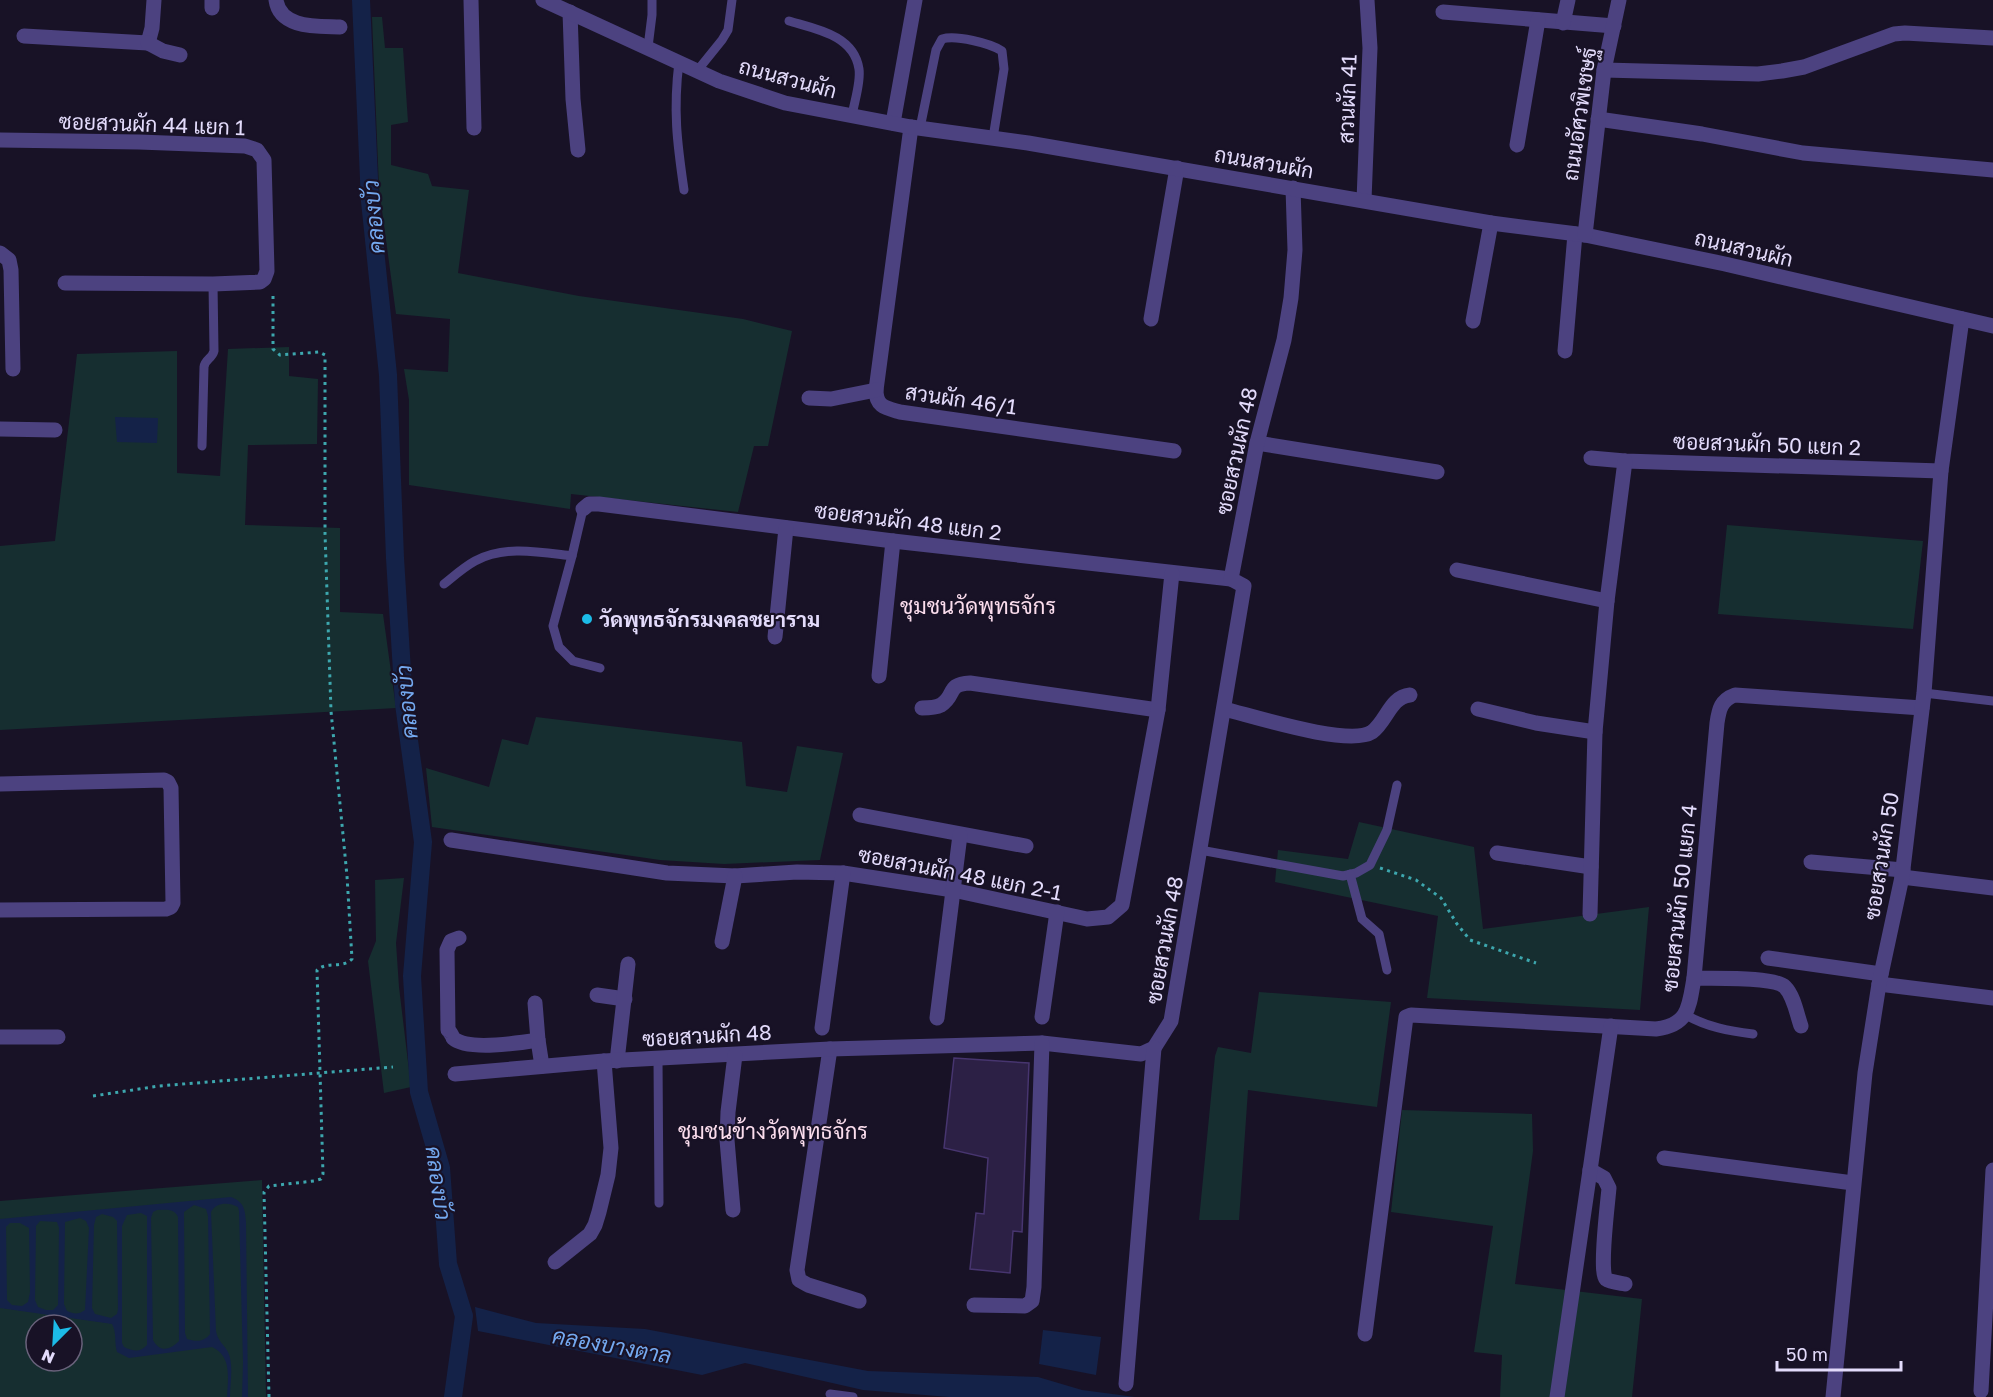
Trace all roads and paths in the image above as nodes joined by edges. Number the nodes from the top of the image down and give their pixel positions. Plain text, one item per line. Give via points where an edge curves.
1 (154, 0) edge
2 (276, 0) edge
3 (471, 0) edge
4 (651, 0) edge
5 (732, 0) edge
6 (915, 0) edge
7 (1367, 0) edge
8 (1568, 0) edge
9 (1619, 0) edge
10 (557, 4) edge
11 (1443, 12) dead end
12 (1538, 20) junction
13 (789, 21) dead end
14 (1563, 23) junction
15 (1614, 26) junction
16 (340, 27) dead end
17 (24, 36) dead end
18 (1993, 38) edge
19 (148, 43) junction
20 (648, 47) junction
21 (180, 55) dead end
22 (680, 62) junction
23 (1604, 70) junction
24 (697, 71) junction
25 (852, 116) junction
26 (1598, 118) junction
27 (893, 123) junction
28 (916, 127) junction
29 (474, 128) dead end
30 (993, 138) junction
31 (0, 140) edge
32 (1516, 145) dead end
33 (578, 150) dead end
34 (1177, 168) junction
35 (1993, 170) edge
36 (1293, 188) junction
37 (684, 190) dead end
38 (1364, 200) junction
39 (1491, 222) junction
40 (1580, 234) junction
41 (0, 253) edge
42 (264, 279) junction
43 (65, 283) dead end
44 (213, 284) junction
45 (1962, 319) junction
46 (1151, 320) dead end
47 (1473, 321) dead end
48 (1993, 326) edge
49 (1565, 351) dead end
50 (13, 369) dead end
51 (876, 390) junction
52 (809, 398) dead end
53 (0, 429) edge
54 (55, 430) dead end
55 (1257, 444) junction
56 (202, 446) dead end
57 (1174, 451) dead end
58 (1591, 458) dead end
59 (1625, 461) junction
60 (1941, 471) junction
61 (1437, 472) dead end
62 (583, 509) joint
63 (786, 528) junction
64 (893, 541) junction
65 (572, 556) junction
66 (1457, 570) dead end
67 (1172, 573) junction
68 (1230, 579) junction
69 (444, 584) dead end
70 (1607, 602) junction
71 (775, 637) dead end
72 (600, 668) dead end
73 (879, 676) dead end
74 (1410, 695) dead end
75 (1923, 701) junction
76 (1993, 701) edge
77 (922, 708) dead end
78 (1478, 709) dead end
79 (1158, 710) junction
80 (1224, 710) junction
81 (1595, 732) junction
82 (0, 784) edge
83 (1397, 785) dead end
84 (860, 815) dead end
85 (960, 834) junction
86 (451, 840) dead end
87 (1026, 846) dead end
88 (1200, 850) junction
89 (1497, 853) dead end
90 (1811, 862) dead end
91 (1370, 865) junction
92 (1591, 867) junction
93 (843, 873) junction
94 (1903, 873) junction
95 (1350, 874) junction
96 (735, 876) junction
97 (1993, 888) edge
98 (953, 890) junction
99 (0, 910) edge
100 (1057, 912) junction
101 (1590, 914) dead end
102 (459, 938) dead end
103 (722, 942) dead end
104 (1768, 958) dead end
105 (1536, 963) dead end
106 (628, 964) dead end
107 (1387, 970) dead end
108 (1694, 978) junction
109 (1880, 979) junction
110 (597, 995) dead end
111 (1993, 998) edge
112 (625, 999) junction
113 (535, 1004) dead end
114 (1686, 1016) junction
115 (1042, 1017) dead end
116 (937, 1018) dead end
117 (1611, 1026) junction
118 (1801, 1026) dead end
119 (822, 1028) dead end
120 (1753, 1034) dead end
121 (0, 1037) edge
122 (58, 1037) dead end
123 (538, 1040) junction
124 (1042, 1044) junction
125 (1154, 1048) junction
126 (830, 1049) junction
127 (735, 1055) junction
128 (658, 1059) junction
129 (611, 1061) junction
130 (542, 1066) junction
131 (393, 1067) dead end
132 (321, 1073) junction
133 (455, 1074) dead end
134 (93, 1096) dead end
135 (1664, 1158) dead end
136 (1590, 1170) junction
137 (1993, 1170) edge
138 (1853, 1183) junction
139 (659, 1203) dead end
140 (733, 1210) dead end
141 (555, 1262) dead end
142 (1625, 1284) dead end
143 (859, 1301) dead end
144 (974, 1305) dead end
145 (1365, 1334) dead end
146 (1126, 1384) dead end
147 (1981, 1391) dead end
148 (830, 1394) dead end
149 (269, 1397) edge
150 (853, 1397) edge
151 (1557, 1397) edge
152 (1833, 1397) edge

1 - 19 street
2 - 16 street via 283,16 294,22
3 - 29 street
4 - 20 lane
5 - 24 lane via 728,30
6 - 27 street
7 - 38 street, สวนผัก 41 via 1370,48
8 - 14 street
9 - 15 street, ถนนอัศวพิเชษฐ์
10 - 20 street, ถนนสวนผัก
10 - 33 street
11 - 12 street
12 - 14 street
12 - 32 street
13 - 25 lane via 826,32 850,47 859,70
14 - 15 street
15 - 23 street, ถนนอัศวพิเชษฐ์
17 - 19 street
18 - 23 street via 1894,34 1804,67 1758,74
19 - 21 street
20 - 22 street, ถนนสวนผัก
22 - 24 street, ถนนสวนผัก
22 - 37 lane via 675,116
23 - 26 street, ถนนอัศวพิเชษฐ์
24 - 25 street, ถนนสวนผัก via 785,103
25 - 27 street, ถนนสวนผัก
26 - 35 street via 1803,153
26 - 40 street, ถนนอัศวพิเชษฐ์
27 - 28 street, ถนนสวนผัก
28 - 30 street, ถนนสวนผัก
28 - 30 lane via 936,50 942,39 948,38 995,46 1002,51 1004,69
28 - 51 street, สวนผัก 46/1
30 - 34 street, ถนนสวนผัก
31 - 42 street, ซอยสวนผัก 44 แยก 1 via 253,147 266,166
34 - 36 street, ถนนสวนผัก
34 - 46 street
36 - 38 street, ถนนสวนผัก
36 - 55 street, ซอยสวนผัก 48 via 1295,250 1291,298
38 - 39 street, ถนนสวนผัก
39 - 40 street, ถนนสวนผัก
39 - 47 street
40 - 45 street, ถนนสวนผัก
40 - 49 street, ถนนอัศวพิเชษฐ์
41 - 50 street via 9,260 11,270
42 - 44 street via 255,283
42 - 132 path via 273,294 276,353 325,355 331,711 352,959 347,964 321,966 317,970
43 - 44 street
44 - 56 lane via 214,351 204,367
45 - 48 street, ถนนสวนผัก
45 - 60 street, ซอยสวนผัก 50
51 - 52 street via 831,399
51 - 57 street, สวนผัก 46/1 via 878,404 900,412
53 - 54 street
55 - 61 street
55 - 68 street, ซอยสวนผัก 48
58 - 59 street, ซอยสวนผัก 50 แยก 2
59 - 60 street, ซอยสวนผัก 50 แยก 2
59 - 70 street
60 - 75 street, ซอยสวนผัก 50
62 - 63 street, ซอยสวนผัก 48 แยก 2 via 599,504
62 - 65 lane
63 - 64 street, ซอยสวนผัก 48 แยก 2
63 - 71 street
64 - 67 street, ซอยสวนผัก 48 แยก 2
64 - 73 street
65 - 69 lane via 520,550 496,553 473,562
65 - 72 lane via 553,626 559,647 573,661
66 - 70 street
67 - 68 street, ซอยสวนผัก 48 แยก 2
67 - 79 street, ซอยสวนผัก 48 แยก 2-1
68 - 80 street, ซอยสวนผัก 48 via 1244,586
70 - 81 street
74 - 80 street via 1396,700 1382,722 1363,736 1334,736
75 - 76 lane
75 - 94 street, ซอยสวนผัก 50
75 - 108 street, ซอยสวนผัก 50 แยก 4 via 1735,695 1723,702 1717,723
77 - 79 street via 938,707 954,687 970,683
78 - 81 street
79 - 100 street, ซอยสวนผัก 48 แยก 2-1 via 1122,904 1108,917 1087,919
80 - 88 street, ซอยสวนผัก 48
81 - 92 street
82 - 99 street via 168,782 173,903 165,909
83 - 91 lane via 1388,830
84 - 85 street
85 - 87 street
85 - 98 street
86 - 96 street, ซอยสวนผัก 48 แยก 2-1 via 667,873
88 - 95 lane via 1343,876
88 - 125 street, ซอยสวนผัก 48 via 1171,1021
89 - 92 street
90 - 94 street
91 - 95 lane
91 - 105 path via 1416,880 1441,898 1470,940
92 - 101 street
93 - 96 street, ซอยสวนผัก 48 แยก 2-1
93 - 98 street, ซอยสวนผัก 48 แยก 2-1
93 - 119 street
94 - 97 street
94 - 109 street, ซอยสวนผัก 50
95 - 107 lane via 1362,919 1379,934
96 - 103 street
98 - 100 street, ซอยสวนผัก 48 แยก 2-1
98 - 116 street
100 - 115 street
102 - 123 street via 451,941 447,950 448,1030 453,1038 464,1044
104 - 109 street
106 - 112 street
108 - 114 street, ซอยสวนผัก 50 แยก 4
108 - 118 street via 1782,984 1788,989
109 - 111 street
109 - 138 street, ซอยสวนผัก 50
110 - 112 street
112 - 129 street
113 - 123 street
114 - 117 street, ซอยสวนผัก 50 แยก 4 via 1669,1028
114 - 120 lane via 1718,1029
117 - 136 street
117 - 145 street, ซอยสวนผัก 50 แยก 4 via 1406,1017
121 - 122 street
123 - 130 street
124 - 125 street, ซอยสวนผัก 48 via 1141,1054
124 - 126 street, ซอยสวนผัก 48
124 - 144 street via 1032,1301 1026,1306
125 - 146 street
126 - 127 street, ซอยสวนผัก 48
126 - 143 street via 797,1270 799,1280 808,1286
127 - 128 street, ซอยสวนผัก 48
127 - 140 street via 727,1140
128 - 129 street, ซอยสวนผัก 48
128 - 139 lane
129 - 130 street, ซอยสวนผัก 48
129 - 141 street via 611,1148 596,1225
130 - 133 street, ซอยสวนผัก 48
131 - 132 path
132 - 134 path via 159,1086
132 - 149 path via 321,1179 269,1186 264,1192
135 - 138 street
136 - 142 street via 1604,1178 1609,1188 1604,1276
136 - 151 street
137 - 147 street
138 - 152 street, ซอยสวนผัก 50
148 - 150 lane

